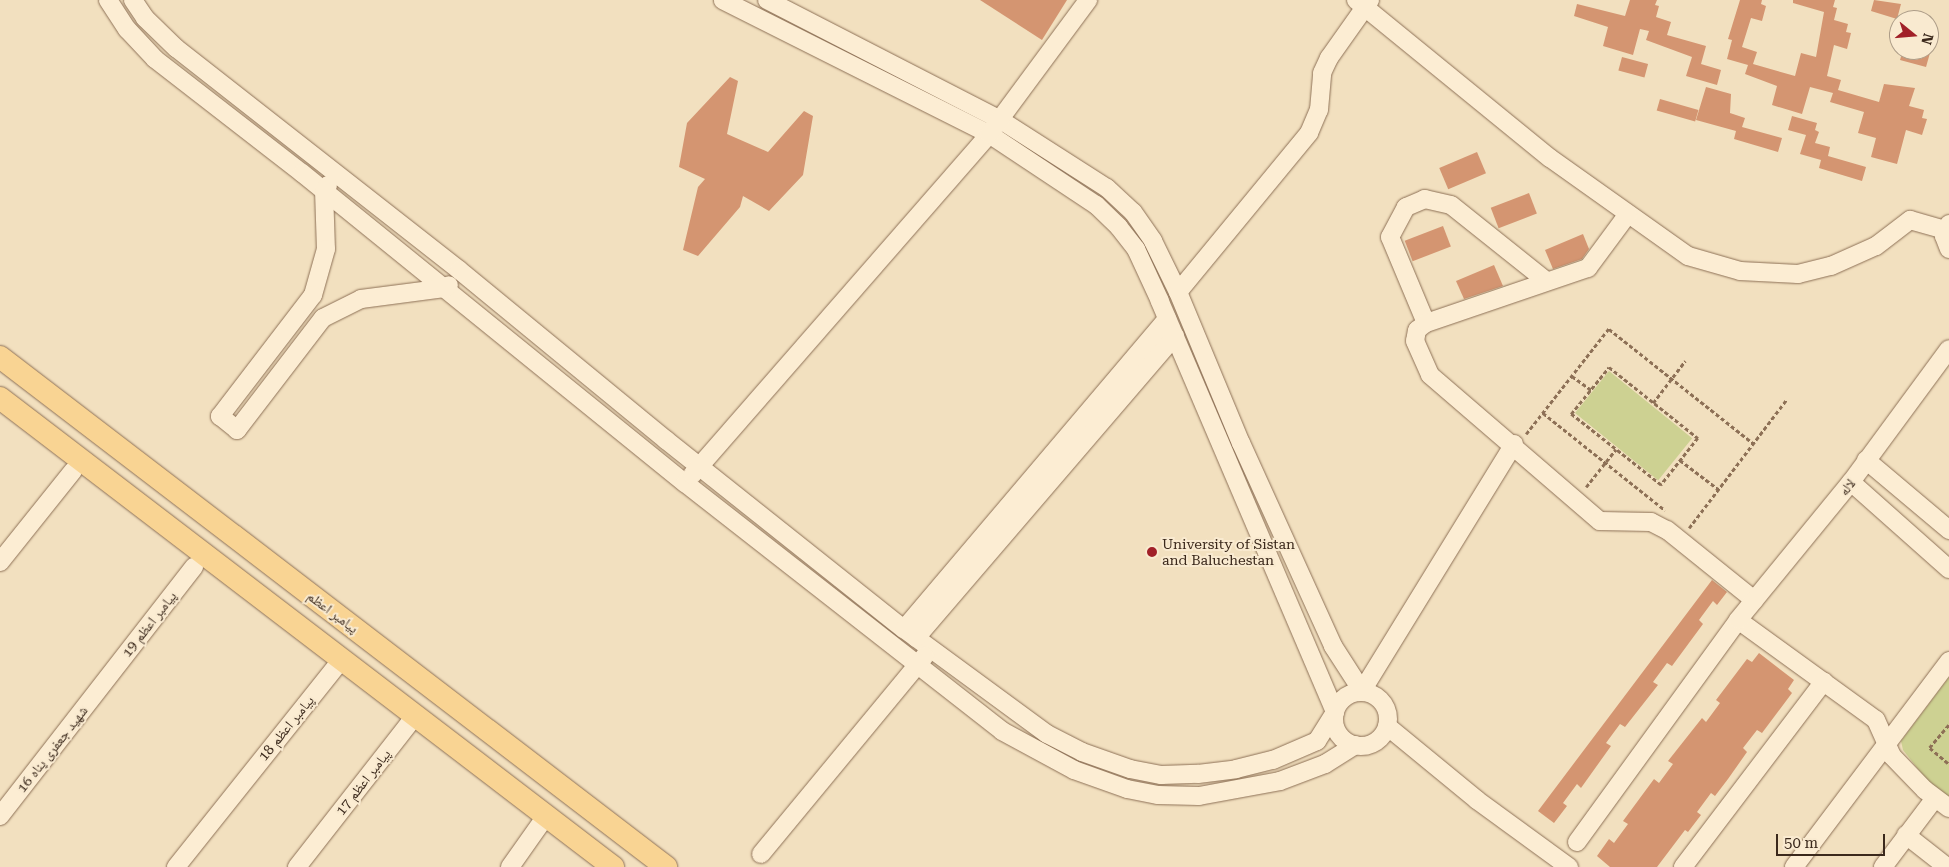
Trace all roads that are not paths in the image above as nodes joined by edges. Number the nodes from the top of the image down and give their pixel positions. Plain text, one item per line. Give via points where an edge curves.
1 (108, 0) edge
2 (133, 0) edge
3 (723, 0) edge
4 (767, 0) edge
5 (1088, 0) edge
6 (1364, 2) edge
7 (999, 119) junction
8 (988, 134) junction
9 (337, 173) junction
10 (324, 190) junction
11 (1133, 212) junction
12 (1628, 214) junction
13 (1119, 227) junction
14 (1947, 227) edge
15 (1949, 249) edge
16 (459, 270) junction
17 (1545, 280) junction
18 (446, 288) junction
19 (1178, 292) junction
20 (1167, 319) junction
21 (1426, 323) junction
22 (1175, 336) junction
23 (1949, 349) edge
24 (0, 357) edge
25 (0, 398) edge
26 (1515, 445) junction
27 (1866, 460) junction
28 (700, 466) junction
29 (73, 471) dead end
30 (1851, 482) junction
31 (685, 483) junction
32 (172, 489) junction
33 (153, 515) junction
34 (1949, 530) edge
35 (0, 562) edge
36 (194, 567) dead end
37 (1949, 569) edge
38 (1754, 600) junction
39 (1738, 620) junction
40 (917, 639) junction
41 (342, 659) junction
42 (1949, 661) edge
43 (918, 664) junction
44 (1824, 681) junction
45 (104, 682) joint
46 (1362, 691) junction
47 (1334, 712) junction
48 (415, 716) junction
49 (1387, 726) junction
50 (1887, 744) junction
51 (1356, 746) junction
52 (1942, 803) edge
53 (0, 816) edge
54 (546, 816) junction
55 (1906, 835) junction
56 (1577, 842) dead end
57 (761, 854) dead end
58 (176, 867) edge
59 (297, 867) edge
60 (510, 867) edge
61 (613, 867) edge
62 (666, 867) edge
63 (1569, 867) edge
64 (1683, 867) edge
65 (1794, 867) edge
66 (1882, 867) edge
67 (1947, 867) edge

1 - 10 street via 127,29 155,60
2 - 9 street via 145,18 176,48
3 - 8 street
4 - 7 street
5 - 7 street
6 - 12 street via 1550,158
6 - 19 street via 1322,73 1319,110 1309,132
7 - 8 street
7 - 11 street via 1107,188
8 - 13 street via 1096,205
8 - 28 street
9 - 10 street
9 - 16 street
10 - 18 street
10 - 18 street via 326,249 313,295 220,416 236,430 323,318 360,299
11 - 13 street
11 - 19 street via 1153,241
12 - 14 street via 1688,256 1711,265 1740,271 1798,274 1831,266 1876,246 1910,220
12 - 17 street via 1588,268
13 - 20 street via 1136,249
14 - 15 street via 1945,242
16 - 18 street
16 - 28 street
17 - 21 street
17 - 21 street via 1451,205 1425,199 1406,207 1390,237
18 - 31 street
19 - 46 street via 1241,443 1333,646
20 - 22 street
20 - 40 street
21 - 26 street via 1417,330 1415,341 1430,375
22 - 40 street
22 - 47 street
23 - 27 street, لاله
24 - 32 main road, پیامبر اعظم
25 - 33 main road
26 - 38 street via 1600,521 1651,522 1667,530
26 - 46 street
27 - 30 street, لاله
27 - 34 street
28 - 31 street
28 - 40 street
29 - 35 street
30 - 37 street
30 - 38 street, لاله
31 - 43 street
32 - 33 main road
32 - 62 main road, پیامبر اعظم
33 - 41 main road
36 - 45 street, پیامبر اعظم 19
38 - 39 street, لاله
39 - 44 street
39 - 56 street, لاله
40 - 43 street
40 - 47 street via 1047,734 1090,755 1130,769 1161,775 1198,774 1273,760 1317,741
41 - 48 main road
41 - 58 street, پیامبر اعظم 18
42 - 50 street
43 - 51 street via 1002,731 1074,770 1127,789 1182,796 1234,791 1280,782 1325,764
43 - 57 street
44 - 50 street via 1876,720
44 - 64 street
45 - 53 street, شهید جعفری پناه 16
46 - 47 street via 1344,697
46 - 49 street via 1383,702
47 - 51 street via 1341,737
48 - 54 main road
48 - 59 street, پیامبر اعظم 17
49 - 51 street via 1379,740
49 - 63 street via 1477,800
50 - 52 street via 1892,756
50 - 65 street
52 - 55 street
54 - 60 street
54 - 61 main road
55 - 66 street
55 - 67 street

